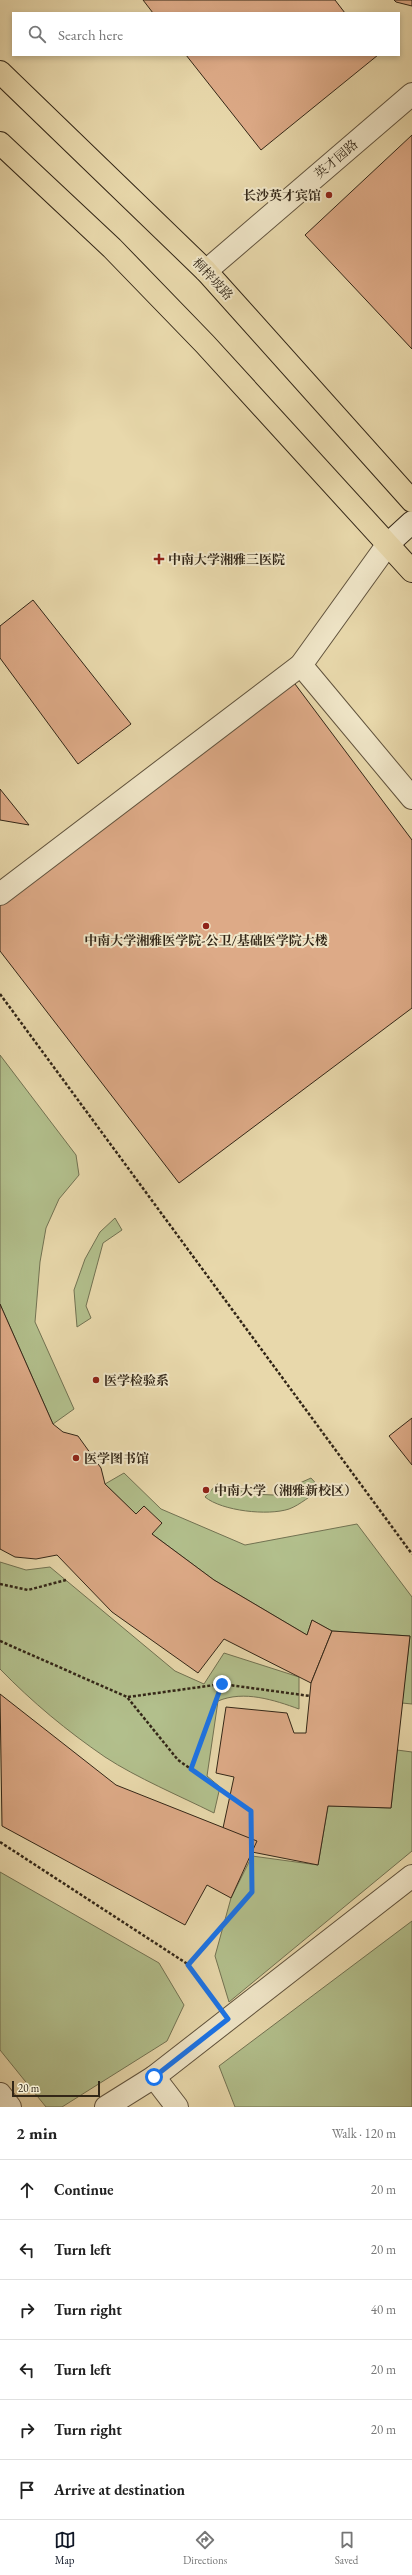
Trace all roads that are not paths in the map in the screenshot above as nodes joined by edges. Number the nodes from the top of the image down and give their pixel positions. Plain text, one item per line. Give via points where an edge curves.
1 (0, 72) edge
2 (412, 94) edge
3 (0, 143) edge
4 (206, 271) junction
5 (412, 501) edge
6 (412, 522) edge
7 (388, 544) junction
8 (412, 571) edge
9 (302, 665) junction
10 (412, 798) edge
11 (0, 894) edge
12 (412, 1876) edge
13 (154, 2077) junction
14 (0, 2094) edge
15 (10, 2107) edge
16 (106, 2107) edge
17 (177, 2107) edge

1 - 4 main road, 桐梓坡路
2 - 4 street, 英才园路
3 - 7 main road via 112,248
4 - 5 main road, 桐梓坡路
6 - 7 street
7 - 8 main road
7 - 9 street
9 - 10 street
9 - 11 street
12 - 13 street
13 - 16 street
13 - 17 street
14 - 15 street

